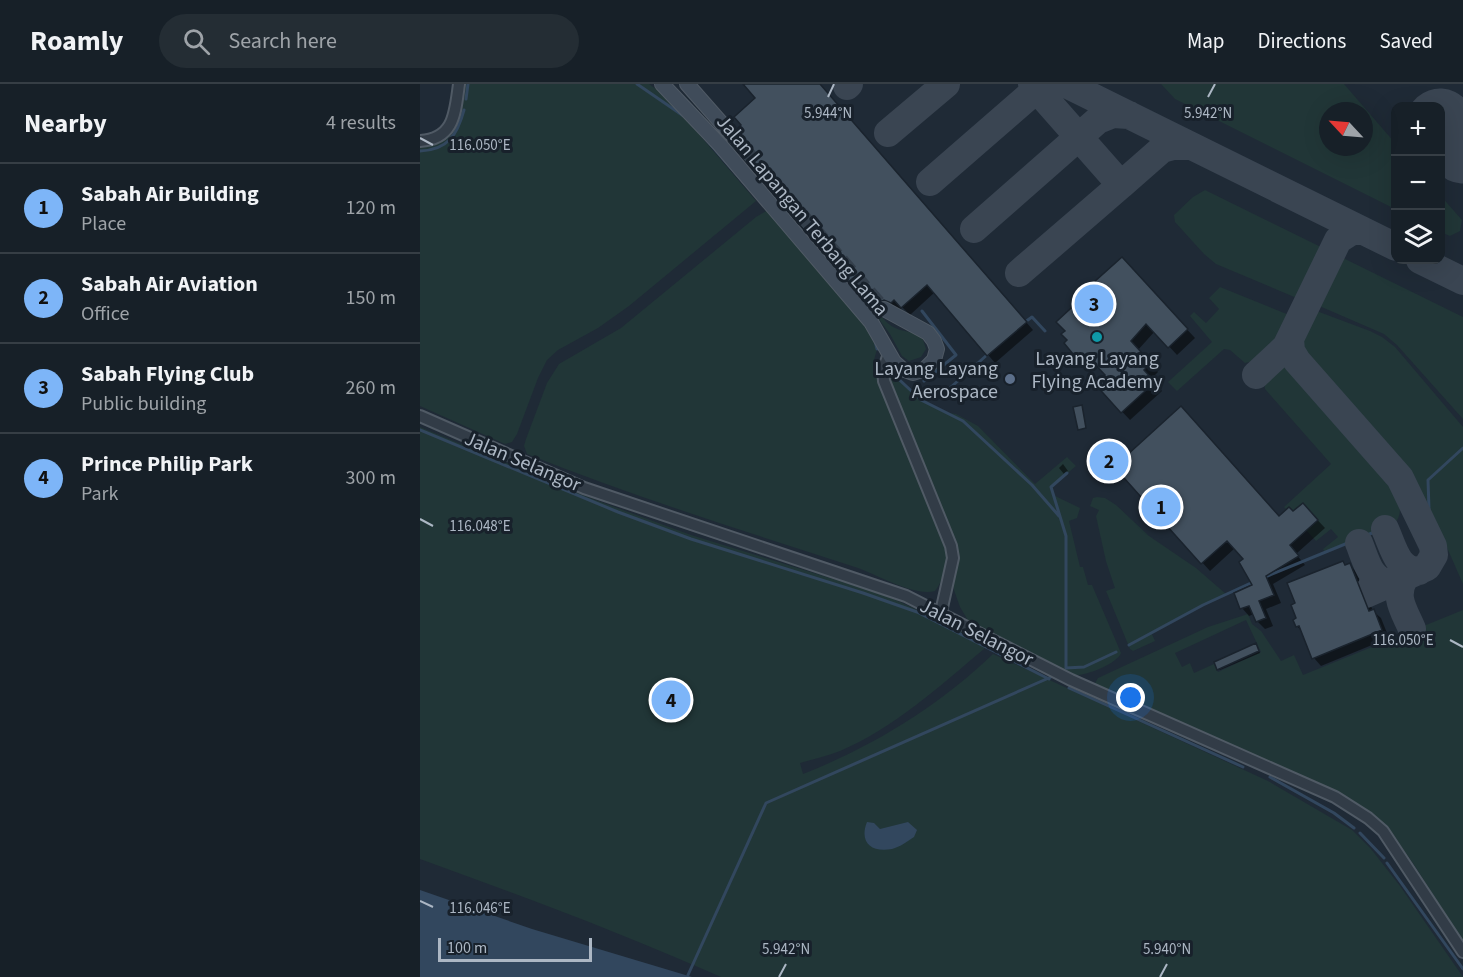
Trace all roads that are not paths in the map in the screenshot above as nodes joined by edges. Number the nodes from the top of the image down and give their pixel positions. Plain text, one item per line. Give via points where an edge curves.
1 (459, 84) edge
2 (662, 84) edge
3 (687, 84) edge
4 (731, 134) tunnel mouth
5 (420, 141) edge
6 (884, 309) tunnel mouth
7 (889, 354) junction
8 (420, 416) edge
9 (941, 612) junction
10 (1463, 952) edge

1 - 5 street via 450,126 437,138
2 - 7 main road, Jalan Lapangan Terbang Lama via 720,145 871,322
3 - 4 main road, Jalan Lapangan Terbang Lama
6 - 7 main road, Jalan Lapangan Terbang Lama via 928,333 937,349 934,360 913,373 902,369
7 - 9 street via 884,381 951,546 953,558
8 - 9 street, Jalan Selangor via 584,488 870,583
9 - 10 street, Jalan Selangor via 1071,680 1351,806 1383,831

